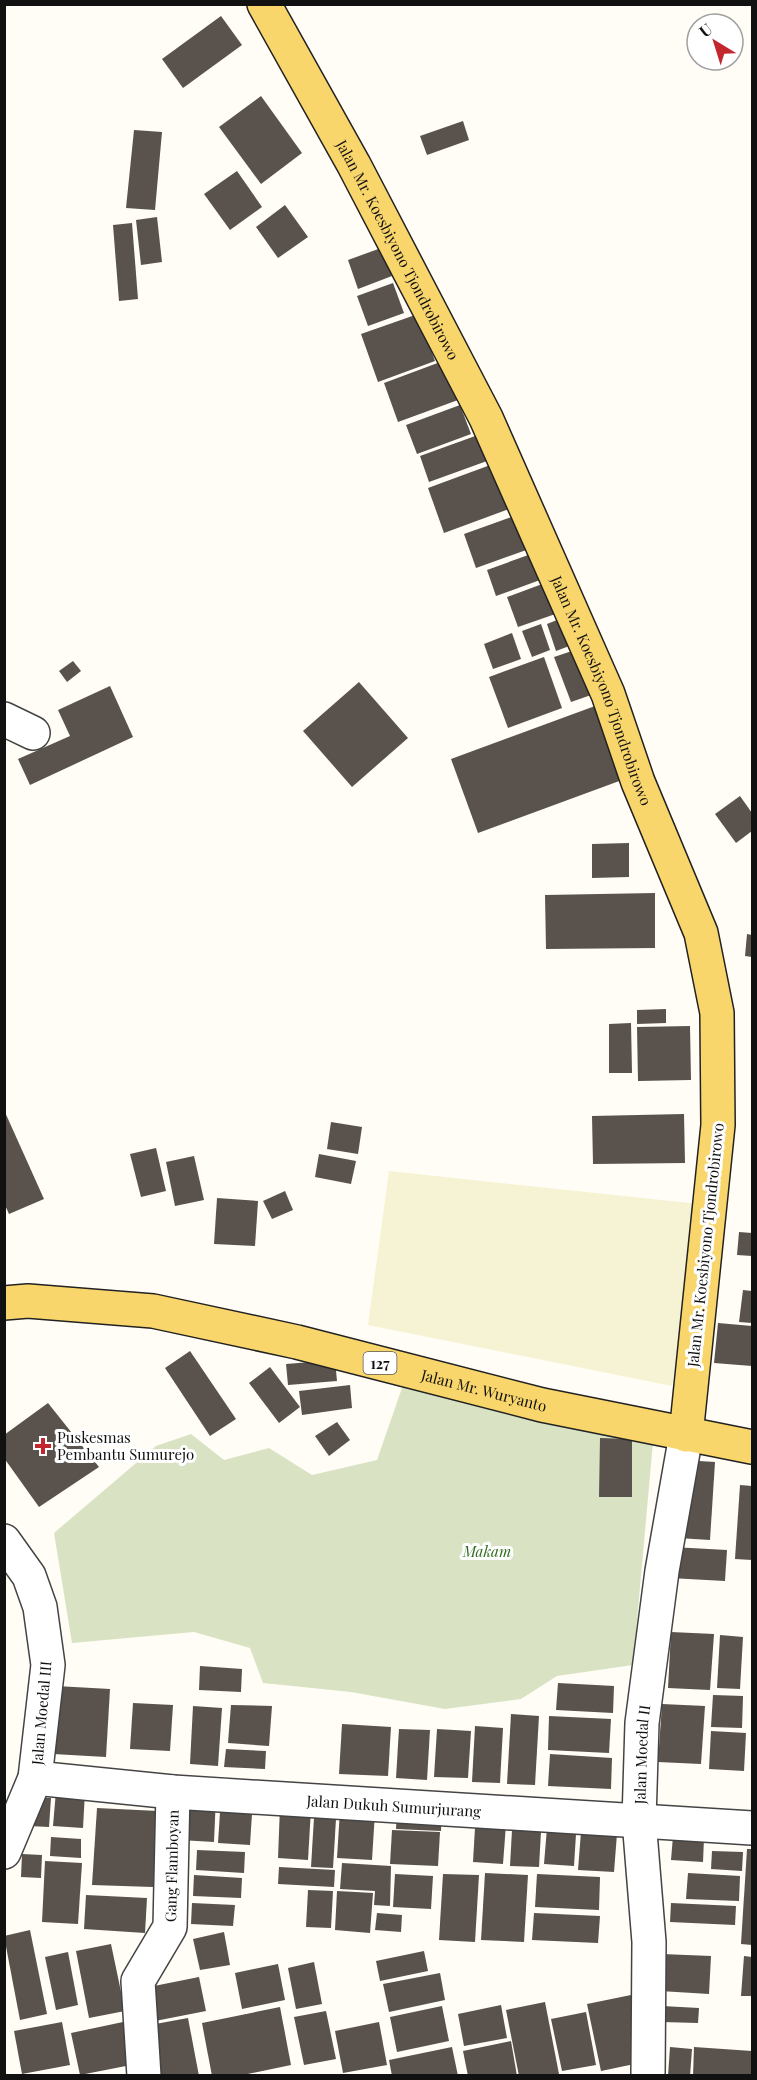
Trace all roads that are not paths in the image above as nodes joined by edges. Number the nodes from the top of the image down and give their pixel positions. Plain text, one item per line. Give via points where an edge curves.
1 (264, 4) edge
2 (4, 1303) edge
3 (686, 1435) junction
4 (753, 1447) edge
5 (4, 1541) edge
6 (35, 1778) junction
7 (173, 1792) junction
8 (639, 1820) junction
9 (753, 1828) edge
10 (4, 1852) edge
11 (144, 2076) edge
12 (648, 2076) edge

1 - 3 main road, Jalan Mr. Koesbiyono Tjondrobirowo via 354,165 486,418 608,694 638,782 701,933 717,1012 718,1125
2 - 3 main road, Jalan Mr. Wuryanto / 127 via 28,1301 153,1311 297,1342 543,1405
3 - 4 main road, Jalan Mr. Wuryanto / 127
3 - 8 street, Jalan Moedal II via 662,1571 642,1723
5 - 6 street, Jalan Moedal III via 29,1576 42,1619 48,1665
6 - 7 street, Jalan Dukuh Sumurjurang
6 - 10 street, Jalan Moedal III
7 - 8 street, Jalan Dukuh Sumurjurang
7 - 11 street, Gang Flamboyan via 170,1927 138,1981
8 - 9 street, Jalan Dukuh Sumurjurang
8 - 12 street, Jalan Moedal II via 649,1942

